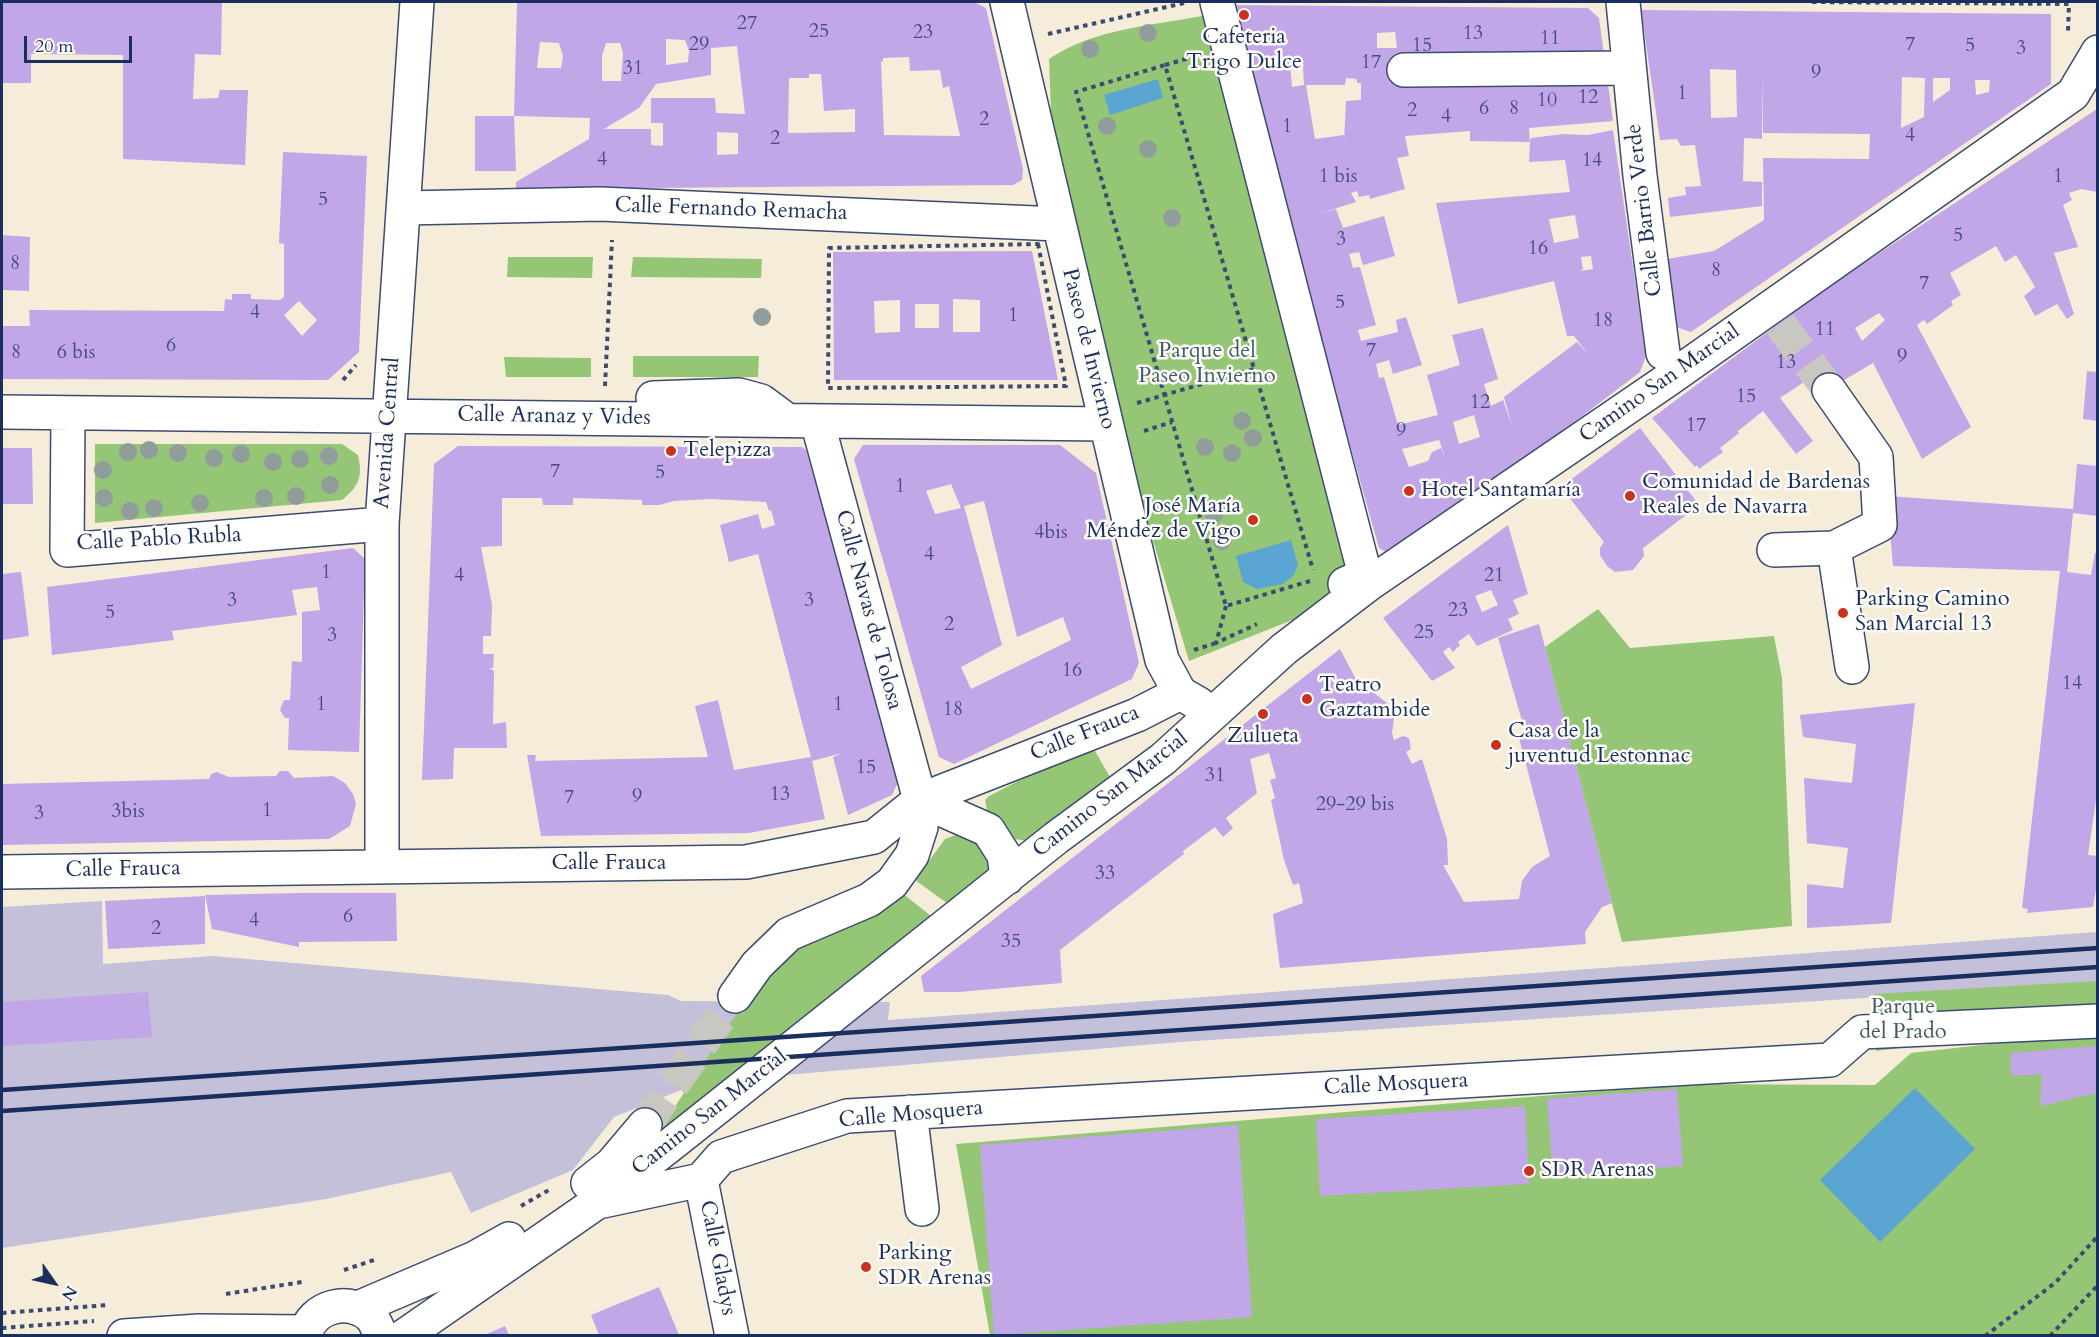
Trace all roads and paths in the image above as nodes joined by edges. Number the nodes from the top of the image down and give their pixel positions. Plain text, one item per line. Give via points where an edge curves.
1 (417, 2) edge
2 (1007, 2) edge
3 (1217, 2) edge
4 (1623, 2) edge
5 (1812, 2) edge
6 (2068, 35) dead end
7 (2097, 52) edge
8 (1629, 68) junction
9 (1404, 70) dead end
10 (404, 208) junction
11 (830, 214) junction
12 (1058, 224) junction
13 (612, 232) dead end
14 (600, 238) dead end
15 (612, 239) junction
16 (624, 239) dead end
17 (819, 247) dead end
18 (829, 248) junction
19 (1663, 352) dead end
20 (362, 360) dead end
21 (1254, 369) junction
22 (340, 382) dead end
23 (818, 388) dead end
24 (828, 388) junction
25 (612, 390) junction
26 (1829, 390) tunnel mouth
27 (584, 391) joint
28 (1165, 395) junction
29 (1132, 404) dead end
30 (2, 412) edge
31 (68, 412) junction
32 (388, 415) junction
33 (441, 415) junction
34 (802, 420) junction
35 (1106, 424) junction
36 (382, 524) junction
37 (1834, 548) junction
38 (1774, 550) dead end
39 (1345, 584) dead end
40 (1216, 643) dead end
41 (1184, 653) dead end
42 (1852, 667) dead end
43 (1180, 693) junction
44 (1214, 711) junction
45 (920, 800) junction
46 (382, 865) junction
47 (2, 872) edge
48 (1007, 878) junction
49 (735, 996) tunnel mouth
50 (2097, 1021) edge
51 (910, 1112) junction
52 (707, 1116) junction
53 (645, 1125) tunnel mouth
54 (711, 1169) junction
55 (557, 1185) dead end
56 (596, 1203) junction
57 (922, 1209) dead end
58 (511, 1212) dead end
59 (2097, 1236) edge
60 (388, 1256) dead end
61 (343, 1270) dead end
62 (309, 1280) dead end
63 (2097, 1285) edge
64 (221, 1294) dead end
65 (116, 1304) dead end
66 (358, 1308) junction
67 (2, 1312) edge
68 (306, 1334) edge
69 (124, 1335) edge
70 (381, 1335) edge
71 (404, 1335) edge
72 (732, 1335) edge
73 (1984, 1335) edge
74 (2050, 1335) edge

1 - 10 street, Avenida Central
2 - 12 street, Paseo de Invierno
3 - 39 street via 1365,575
4 - 8 street, Calle Barrio Verde
5 - 6 path via 2069,4
7 - 44 street, Camino San Marcial via 2073,94 1773,316 1666,381 1369,584 1284,649
8 - 9 street
8 - 19 street, Calle Barrio Verde
10 - 11 street, Calle Fernando Remacha via 600,204
10 - 32 street, Avenida Central
11 - 12 street, Calle Fernando Remacha
11 - 18 path
12 - 35 street, Paseo de Invierno
13 - 15 path
14 - 15 path
15 - 16 path
15 - 25 path
17 - 18 path
18 - 24 path
18 - 24 path via 1038,244 1066,386
20 - 22 path
21 - 28 path
21 - 28 path via 1316,580 1227,606
21 - 28 path via 1166,65 1156,67 1076,92
23 - 24 path
25 - 27 path
25 - 34 street via 739,395
26 - 37 street via 1876,457 1880,525
27 - 33 street via 461,403
28 - 29 path
30 - 31 street, Calle Aranaz y Vides
31 - 32 street, Calle Aranaz y Vides
31 - 36 street, Calle Pablo Rubla via 68,550
32 - 33 street, Calle Aranaz y Vides
32 - 36 street, Avenida Central
33 - 34 street, Calle Aranaz y Vides
34 - 35 street, Calle Aranaz y Vides
34 - 45 street, Calle Navas de Tolosa
35 - 43 street, Paseo de Invierno via 1162,660
36 - 46 street, Avenida Central
37 - 38 street
37 - 42 street
40 - 41 path
43 - 44 street, Camino San Marcial
43 - 45 street, Calle Frauca via 1137,715
44 - 48 street, Camino San Marcial via 1163,759
45 - 46 street, Calle Frauca via 874,837 746,862
45 - 48 street, Camino San Marcial via 988,830 1004,855
45 - 49 street via 921,827 912,855 892,883 869,900 789,934 757,965
46 - 47 street, Calle Frauca
48 - 52 street, Camino San Marcial
50 - 51 street, Calle Mosquera via 1862,1032 1830,1060
51 - 54 street, Calle Mosquera via 847,1116
51 - 57 street
52 - 54 street, Calle Gladys
52 - 56 street, Camino San Marcial
53 - 66 street, Camino San Marcial via 612,1164 534,1225 475,1258
54 - 56 street, Calle Mosquera
54 - 72 street, Calle Gladys
55 - 58 path
56 - 71 street, Camino San Marcial
59 - 73 path via 2055,1283
60 - 61 path
62 - 64 path
63 - 74 path
65 - 67 path
66 - 68 street via 331,1306 319,1312
66 - 70 street via 373,1319
68 - 69 street via 199,1331

